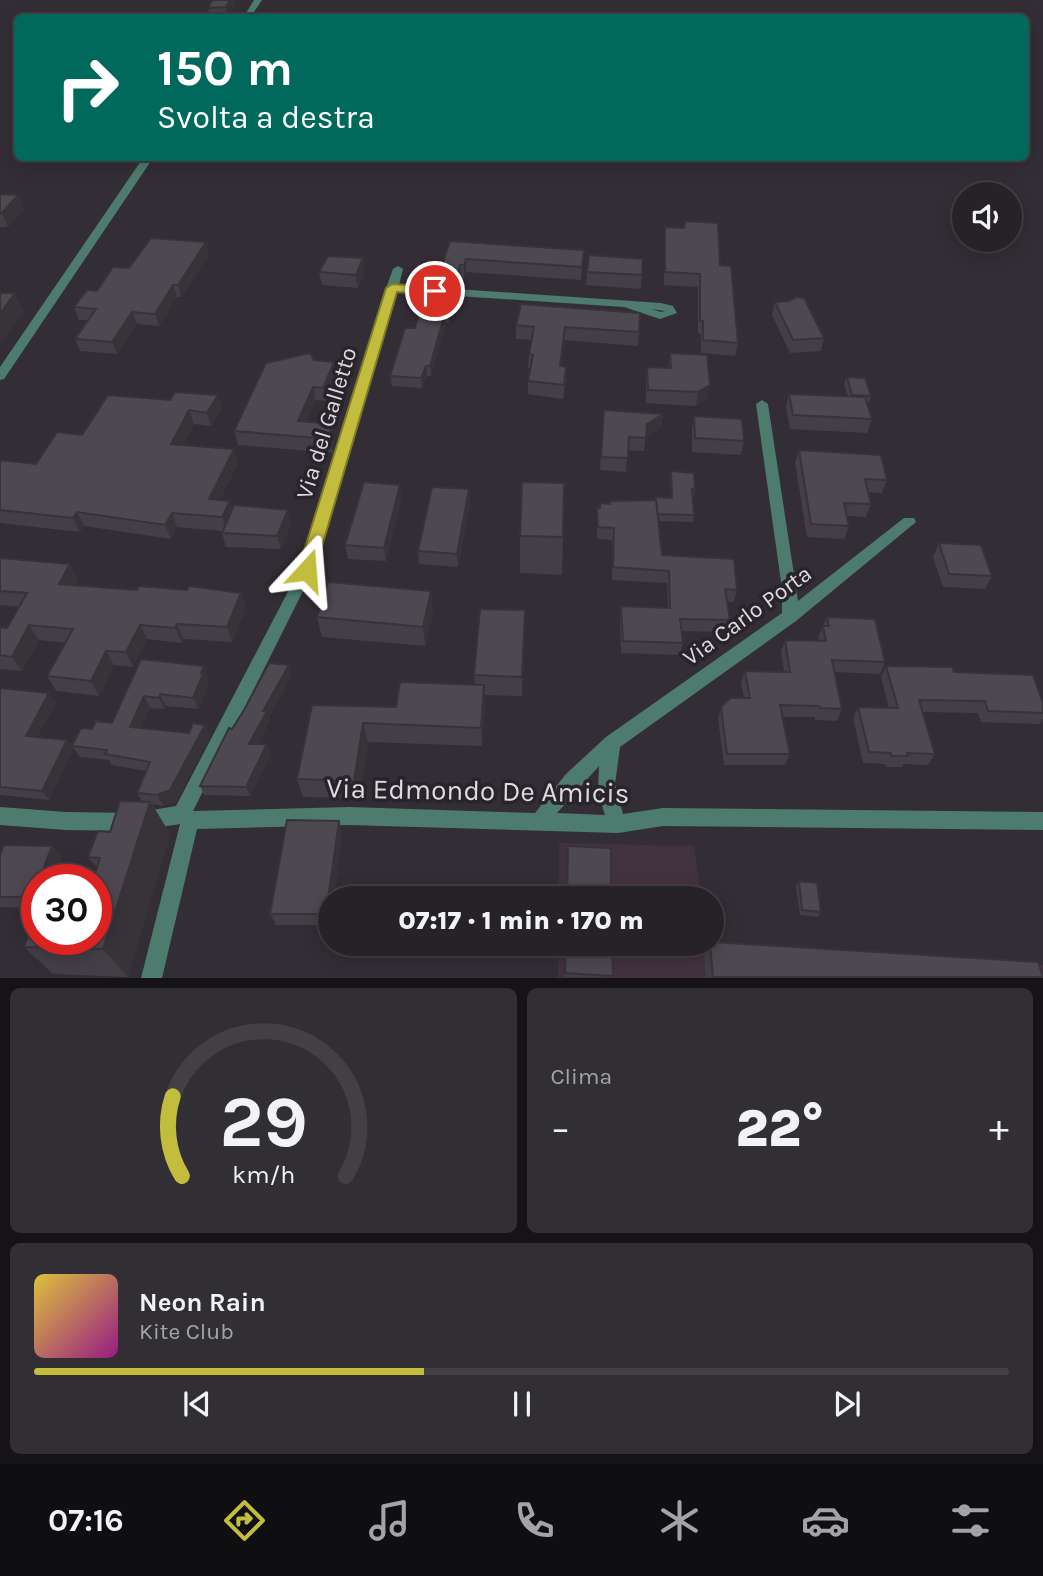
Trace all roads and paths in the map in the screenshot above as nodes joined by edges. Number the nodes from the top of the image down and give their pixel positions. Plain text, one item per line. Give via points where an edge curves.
1 (146, 161) edge
2 (398, 270) dead end
3 (392, 288) junction
4 (627, 304) dead end
5 (0, 376) edge
6 (762, 404) dead end
7 (909, 522) dead end
8 (790, 616) junction
9 (611, 743) junction
10 (0, 816) edge
11 (186, 817) junction
12 (1043, 821) edge
13 (539, 823) junction
14 (618, 824) junction
15 (151, 978) edge

1 - 5 street
2 - 3 street, Via del Galletto
3 - 4 street
3 - 11 street, Via del Galletto via 312,558
6 - 8 street via 790,589
7 - 8 street, Via Carlo Porta
8 - 9 street, Via Carlo Porta
9 - 13 street, Via Carlo Porta via 585,765
9 - 14 street via 604,778
10 - 11 street, Via Edmondo De Amicis via 135,822
11 - 13 street, Via Edmondo De Amicis via 349,816
11 - 15 street, Via del Galletto
12 - 14 street, Via Edmondo De Amicis via 663,817
13 - 14 street, Via Edmondo De Amicis

